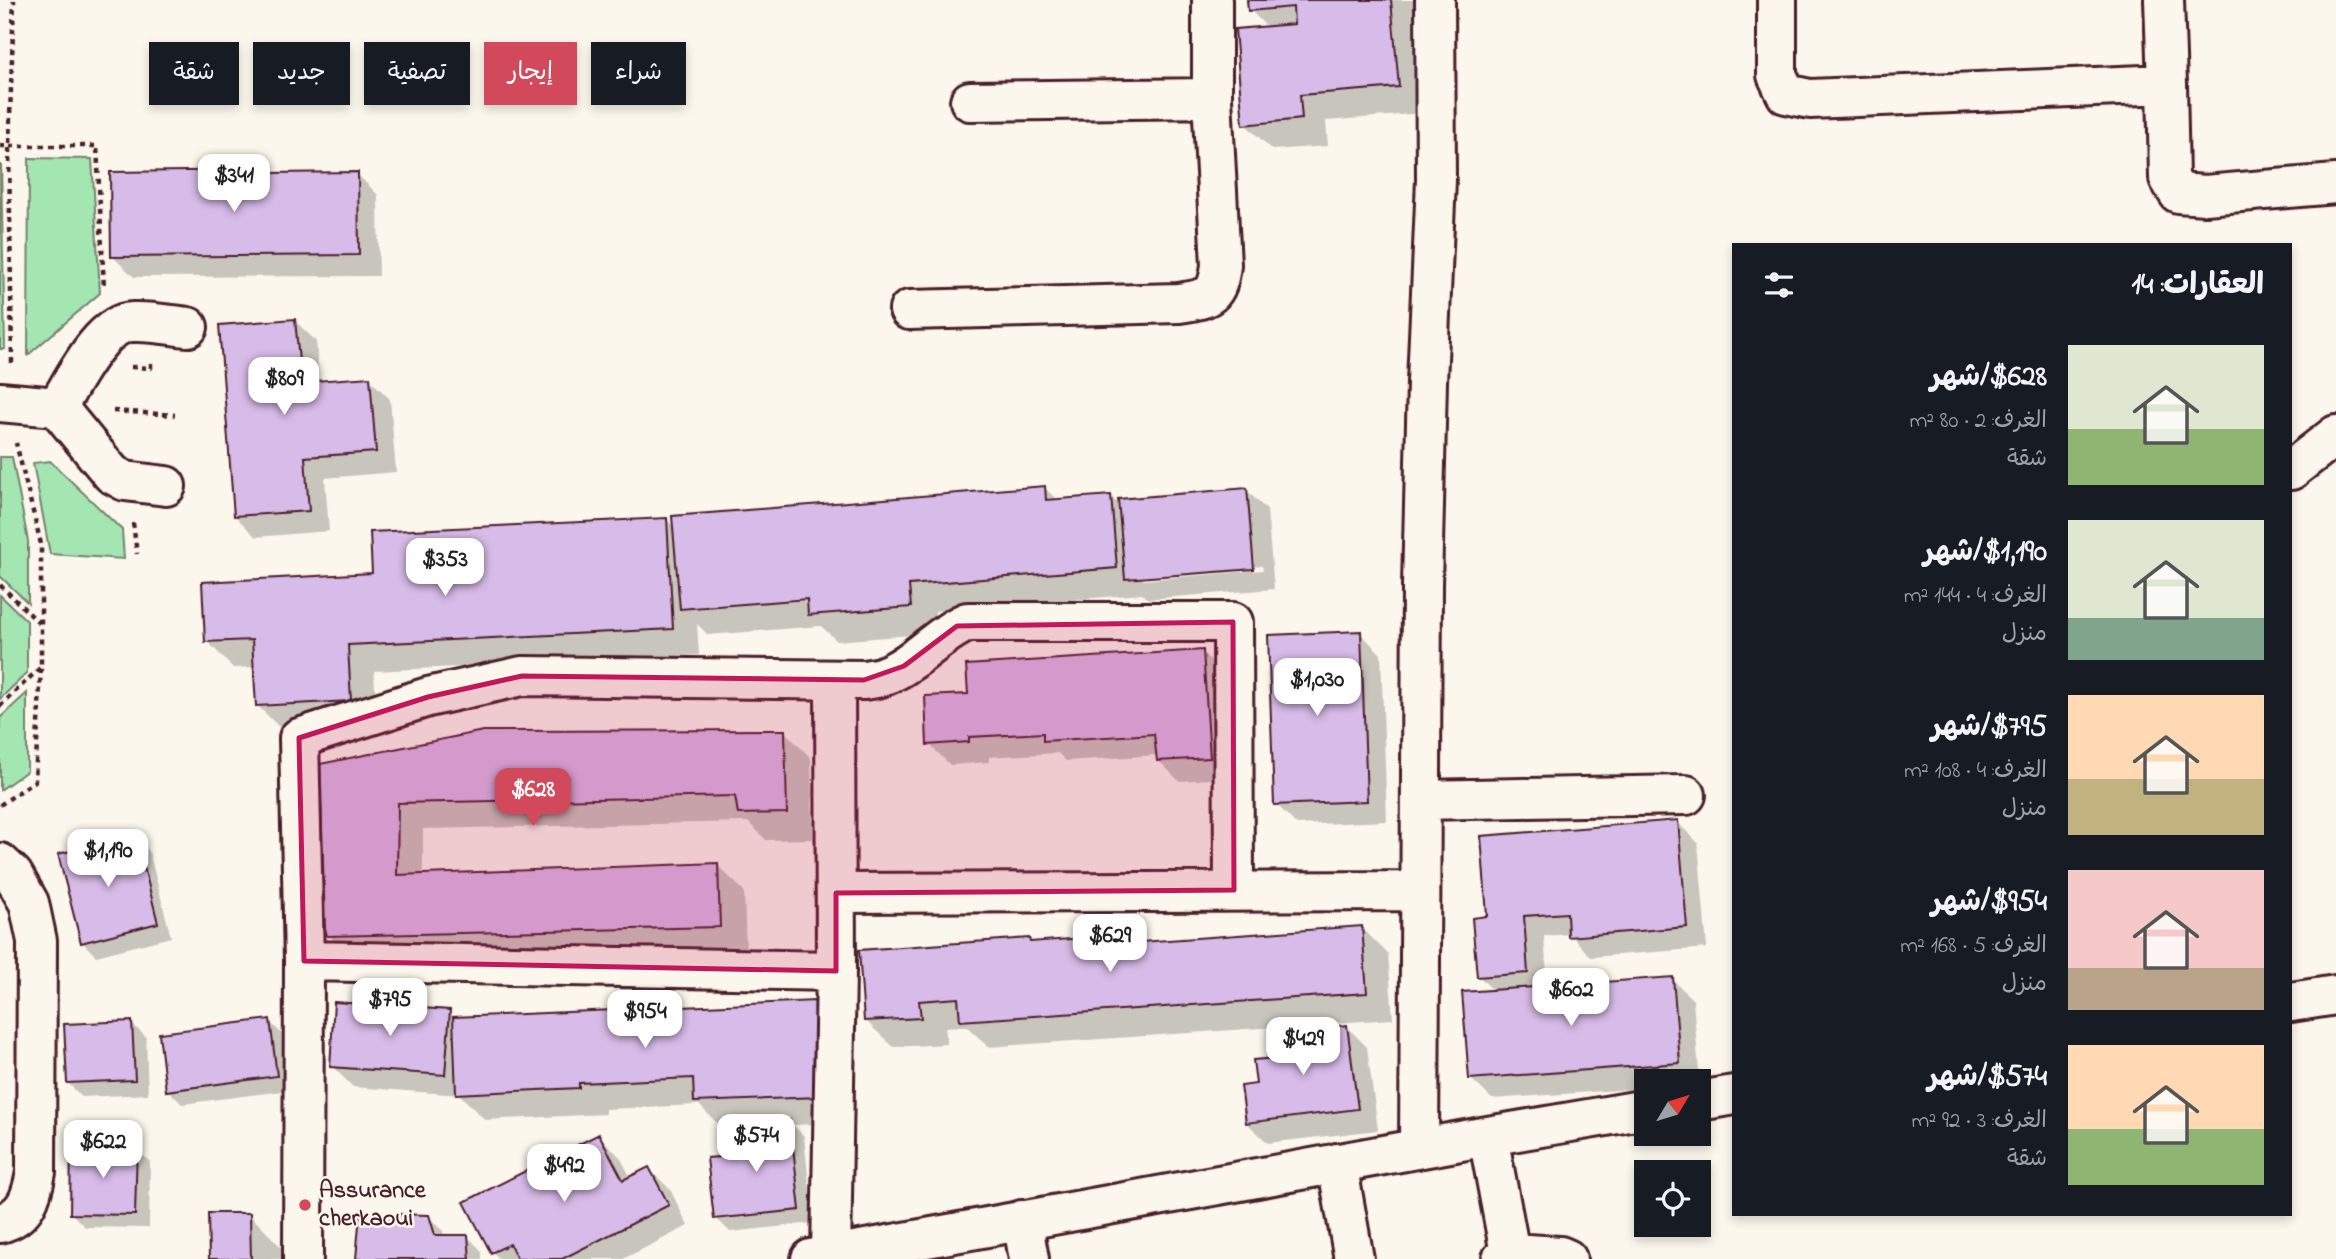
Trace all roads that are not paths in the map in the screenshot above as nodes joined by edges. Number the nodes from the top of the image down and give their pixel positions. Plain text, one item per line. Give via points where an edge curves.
1 (1212, 0) edge
2 (1435, 0) edge
3 (1777, 0) edge
4 (2164, 0) edge
5 (2167, 85) junction
6 (1212, 98) junction
7 (970, 101) dead end
8 (2336, 184) edge
9 (909, 310) dead end
10 (188, 327) dead end
11 (6, 385) edge
12 (57, 407) junction
13 (2336, 435) edge
14 (2292, 469) edge
15 (166, 486) dead end
16 (835, 681) junction
17 (1686, 796) dead end
18 (1421, 800) junction
19 (0, 863) edge
20 (1234, 890) junction
21 (1420, 891) junction
22 (836, 893) junction
23 (304, 961) junction
24 (836, 971) junction
25 (2336, 995) edge
26 (2292, 1002) edge
27 (1732, 1095) edge
28 (1712, 1099) edge
29 (1634, 1111) edge
30 (1488, 1136) junction
31 (1419, 1148) junction
32 (1337, 1163) junction
33 (1022, 1220) junction
34 (0, 1223) edge
35 (1506, 1256) edge
36 (821, 1257) edge
37 (303, 1259) edge
38 (1029, 1259) edge
39 (1354, 1259) edge
40 (1567, 1259) edge

1 - 6 street
2 - 18 street via 1436,180 1426,422
3 - 5 street via 1777,75 1786,94 1810,99
4 - 5 street
5 - 8 street via 2169,178 2178,193 2205,195
6 - 7 street
6 - 9 street via 1221,265 1219,284 1207,298 1179,303
10 - 12 street via 130,322 114,327
11 - 12 street
12 - 15 street via 112,474 125,481
13 - 14 street
16 - 20 street via 886,676 967,622 1233,622
16 - 22 street
16 - 23 street via 522,676 429,696 299,738
17 - 18 street
18 - 21 street
19 - 34 street via 29,903 37,941 36,1172 31,1198 18,1214
20 - 21 street
20 - 22 street
21 - 31 street
22 - 24 street
23 - 24 street
23 - 37 street
24 - 36 street
25 - 26 street
27 - 28 street
29 - 30 street
30 - 31 street
30 - 35 street
31 - 32 street
32 - 33 street
32 - 39 street
33 - 36 street
33 - 38 street
35 - 40 street

